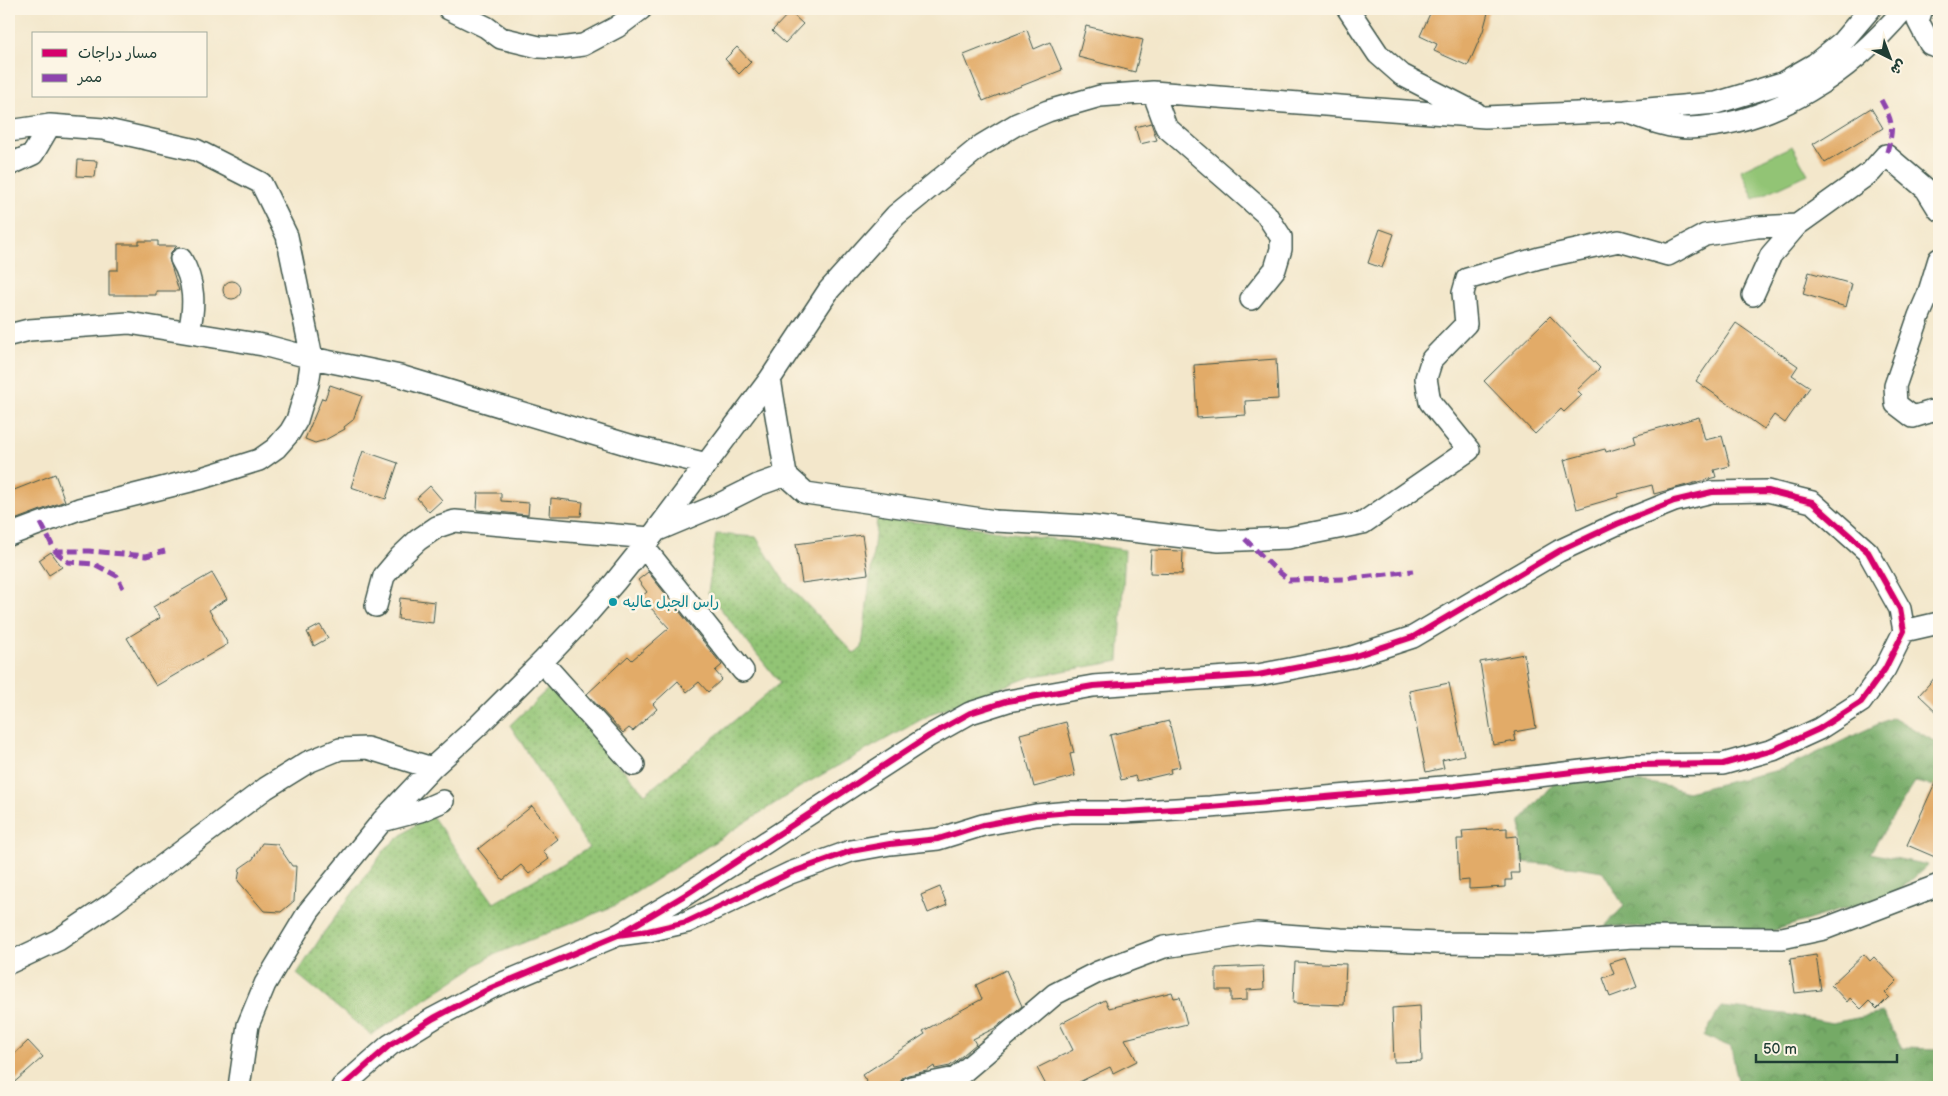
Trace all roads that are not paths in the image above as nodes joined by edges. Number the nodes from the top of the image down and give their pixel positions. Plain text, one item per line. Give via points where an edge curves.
1 (450, 9) edge
2 (641, 9) edge
3 (1348, 9) edge
4 (1870, 9) edge
5 (1904, 9) edge
6 (1922, 9) edge
7 (483, 18) edge
8 (1939, 48) edge
9 (1153, 92) junction
10 (1625, 111) junction
11 (1485, 117) junction
12 (50, 125) junction
13 (9, 131) edge
14 (9, 165) edge
15 (1939, 210) edge
16 (1796, 225) junction
17 (181, 259) dead end
18 (1939, 259) edge
19 (1753, 295) dead end
20 (1251, 299) dead end
21 (189, 332) junction
22 (9, 335) edge
23 (312, 358) junction
24 (770, 379) junction
25 (1939, 409) edge
26 (707, 464) junction
27 (786, 475) junction
28 (9, 535) edge
29 (650, 538) junction
30 (376, 606) dead end
31 (1939, 624) edge
32 (1904, 631) junction
33 (542, 662) junction
34 (742, 671) dead end
35 (634, 765) dead end
36 (432, 768) junction
37 (443, 801) dead end
38 (382, 821) junction
39 (1939, 885) edge
40 (618, 935) junction
41 (9, 963) edge
42 (239, 1087) edge
43 (342, 1087) edge
44 (911, 1087) edge

1 - 7 street
2 - 7 street via 584,45 560,48 519,44 501,38
3 - 11 street via 1378,54 1402,75
4 - 10 street via 1842,42 1816,64 1782,83 1716,103
5 - 10 street via 1884,33 1840,70 1803,96 1770,110 1726,123 1688,128 1658,124
6 - 8 street via 1918,20 1930,44
9 - 11 street
9 - 20 street via 1166,128 1266,214 1281,237 1275,269
9 - 24 street via 1100,96 1048,111 982,144 890,221 829,290
10 - 11 street
12 - 13 street
12 - 14 street via 33,154
12 - 23 street via 103,129 196,150 261,183 287,236
15 - 16 street via 1926,189 1886,155 1871,172
16 - 19 street via 1770,254
16 - 27 street via 1705,235 1668,255 1619,241 1539,258 1467,279 1463,293 1466,324 1432,359 1426,378 1430,402 1469,450 1363,523 1288,538 1219,541 1088,526 996,521 806,493
17 - 21 street via 189,272 194,304
18 - 25 street via 1895,386 1896,404 1913,417
21 - 22 street via 129,323 29,330
21 - 23 street via 263,345
23 - 26 street via 400,376
23 - 28 street via 297,420 276,448 259,460 79,509
24 - 26 street
24 - 27 street
26 - 29 street
27 - 29 street via 758,485
29 - 30 street via 455,521 436,527 400,557 384,576
29 - 33 street via 584,619
29 - 34 street
31 - 32 street
32 - 40 street via 1885,669 1861,702 1820,730 1773,750 1723,764 1632,765 1454,786 1246,804 1036,815 982,824 938,839 851,851 790,873 687,922
32 - 40 street via 1900,609 1868,552 1812,502 1768,491 1712,492 1674,501 1617,524 1559,551 1412,637 1352,657 1258,675 1093,686 1008,701 970,713
33 - 35 street
33 - 36 street
36 - 38 street
36 - 41 street via 367,748 340,749 308,762 266,788 90,919 58,940
37 - 38 street
38 - 42 street via 309,911 265,984 248,1025
39 - 44 street via 1824,929 1782,938 1634,937 1539,944 1459,944 1257,933 1164,948 1098,972 1055,994 956,1078
40 - 43 street via 491,988 434,1018 390,1045

